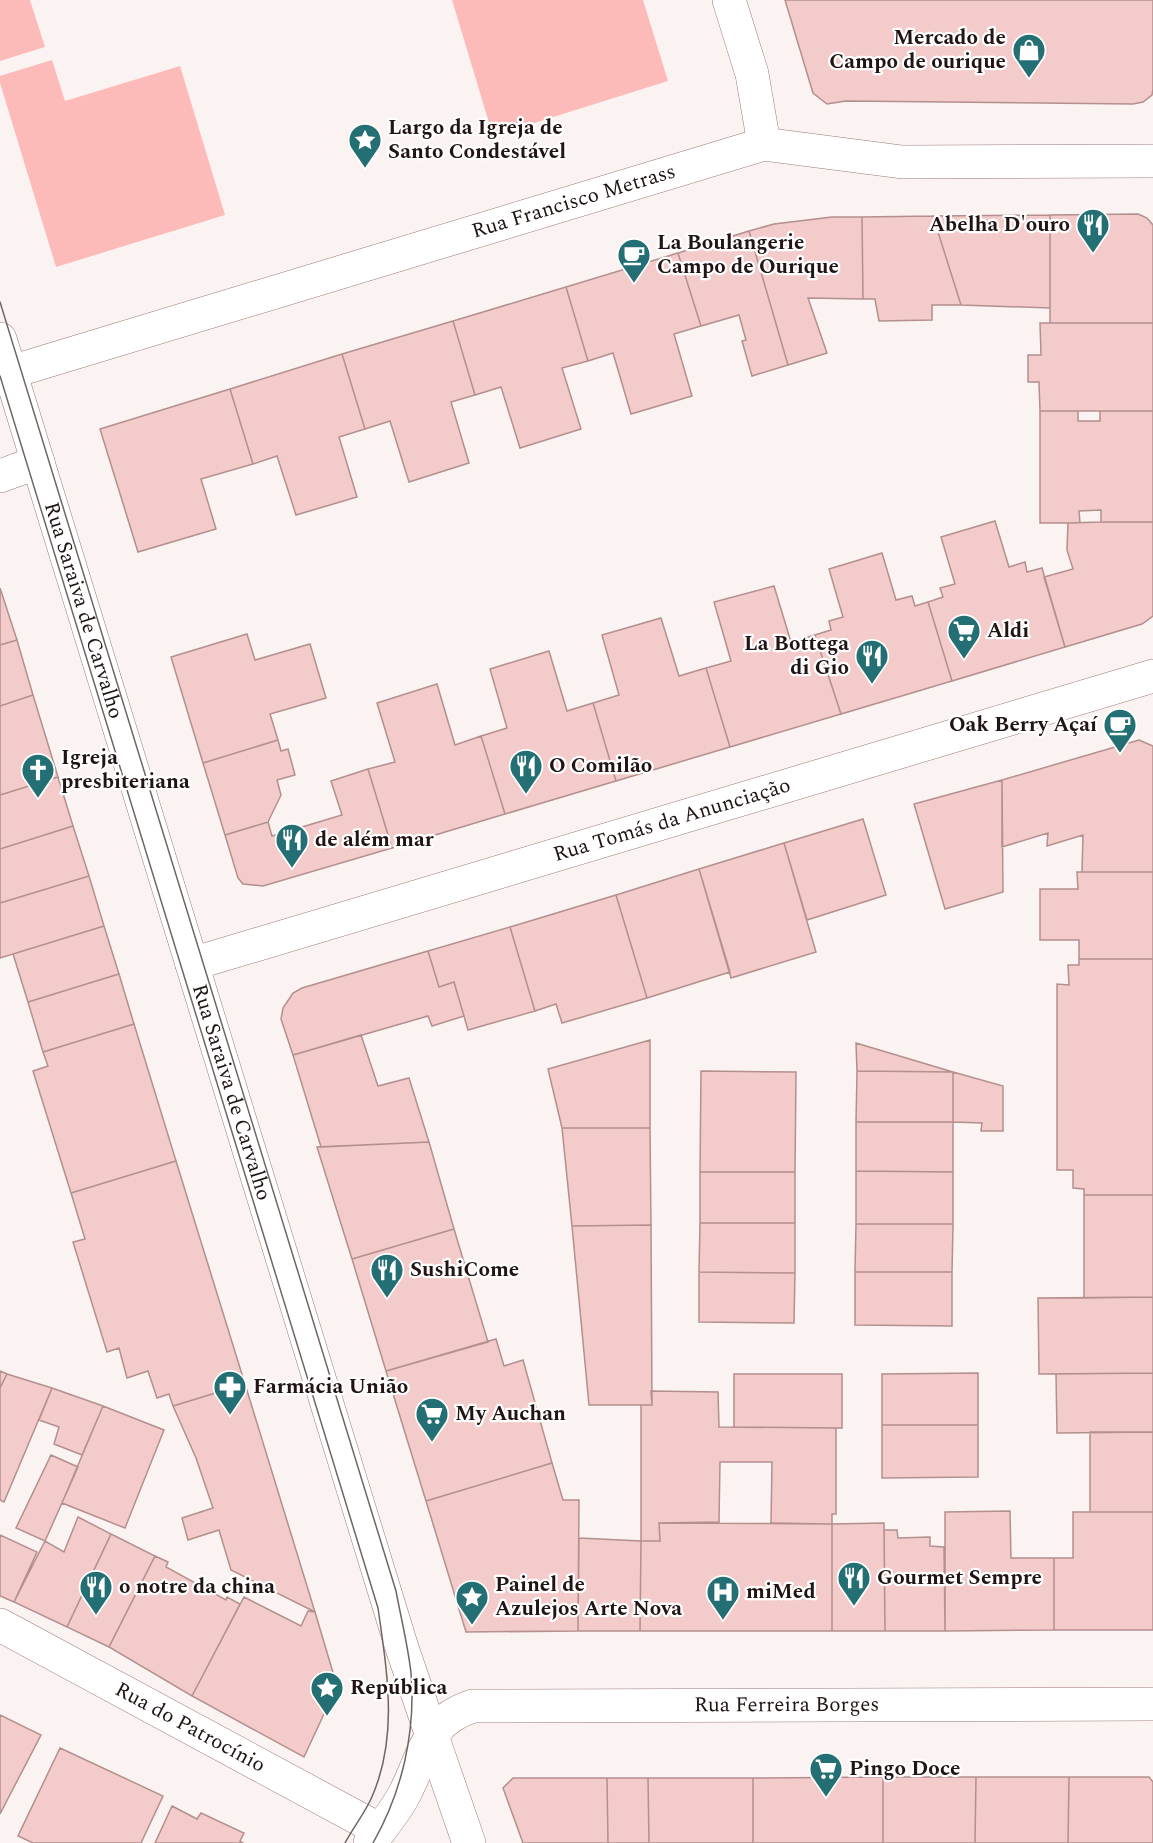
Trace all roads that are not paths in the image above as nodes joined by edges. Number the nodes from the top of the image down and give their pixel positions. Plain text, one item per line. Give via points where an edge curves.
1 (729, 0) edge
2 (764, 144) junction
3 (1153, 161) edge
4 (0, 339) edge
5 (11, 372) junction
6 (38, 462) junction
7 (0, 476) edge
8 (1153, 676) edge
9 (192, 964) junction
10 (0, 1625) edge
11 (1153, 1704) edge
12 (431, 1733) junction
13 (375, 1837) edge
14 (469, 1843) edge

1 - 2 street via 752,74
2 - 3 street, Rua Francisco Metrass via 903,162
2 - 5 street, Rua Francisco Metrass
4 - 5 street, Rua Saraiva de Carvalho
5 - 6 street, Rua Saraiva de Carvalho
6 - 7 street
6 - 9 street, Rua Saraiva de Carvalho
8 - 9 street, Rua Tomás da Anunciação
9 - 12 street, Rua Saraiva de Carvalho
10 - 13 street, Rua do Patrocínio
11 - 12 street, Rua Ferreira Borges via 490,1705 457,1712
12 - 13 street via 404,1794
12 - 14 street, Rua Saraiva de Carvalho

